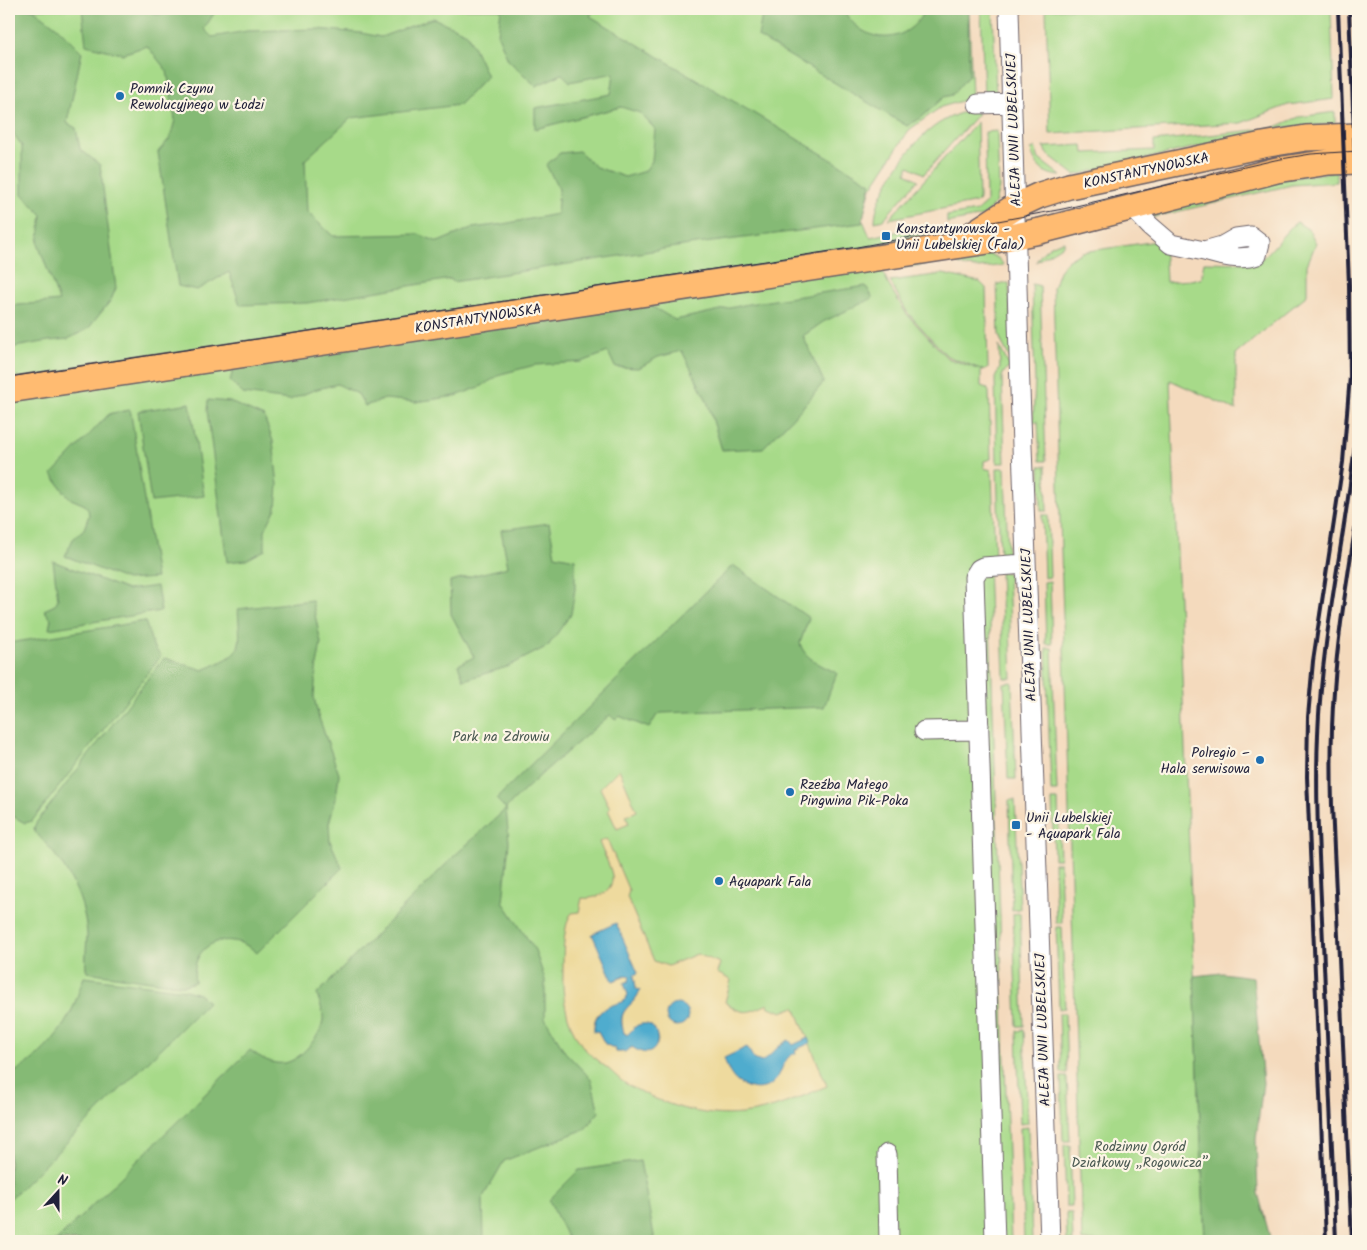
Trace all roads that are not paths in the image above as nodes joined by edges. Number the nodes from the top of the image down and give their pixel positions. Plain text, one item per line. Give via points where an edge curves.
1 (1009, 9) edge
2 (1012, 103) junction
3 (978, 104) dead end
4 (1358, 136) edge
5 (1358, 161) edge
6 (1016, 206) junction
7 (1132, 207) junction
8 (1017, 236) junction
9 (948, 247) junction
10 (1204, 251) dead end
11 (9, 390) edge
12 (1026, 564) junction
13 (979, 725) junction
14 (924, 731) dead end
15 (887, 1154) dead end
16 (889, 1241) edge
17 (995, 1241) edge
18 (1050, 1241) edge

1 - 2 street, ALEJA UNII LUBELSKIEJ
2 - 3 street
2 - 6 street, ALEJA UNII LUBELSKIEJ
4 - 6 main road, KONSTANTYNOWSKA via 1296,139 1263,145 1069,186
5 - 7 main road, KONSTANTYNOWSKA via 1277,170
6 - 8 street, ALEJA UNII LUBELSKIEJ
6 - 9 main road, KONSTANTYNOWSKA via 972,236
7 - 8 main road, KONSTANTYNOWSKA
7 - 10 street via 1171,244
8 - 9 main road, KONSTANTYNOWSKA
8 - 12 street, ALEJA UNII LUBELSKIEJ
9 - 11 main road, KONSTANTYNOWSKA
12 - 13 street via 983,566 974,577
12 - 18 street, ALEJA UNII LUBELSKIEJ
13 - 14 street via 972,730
13 - 17 street
15 - 16 street

